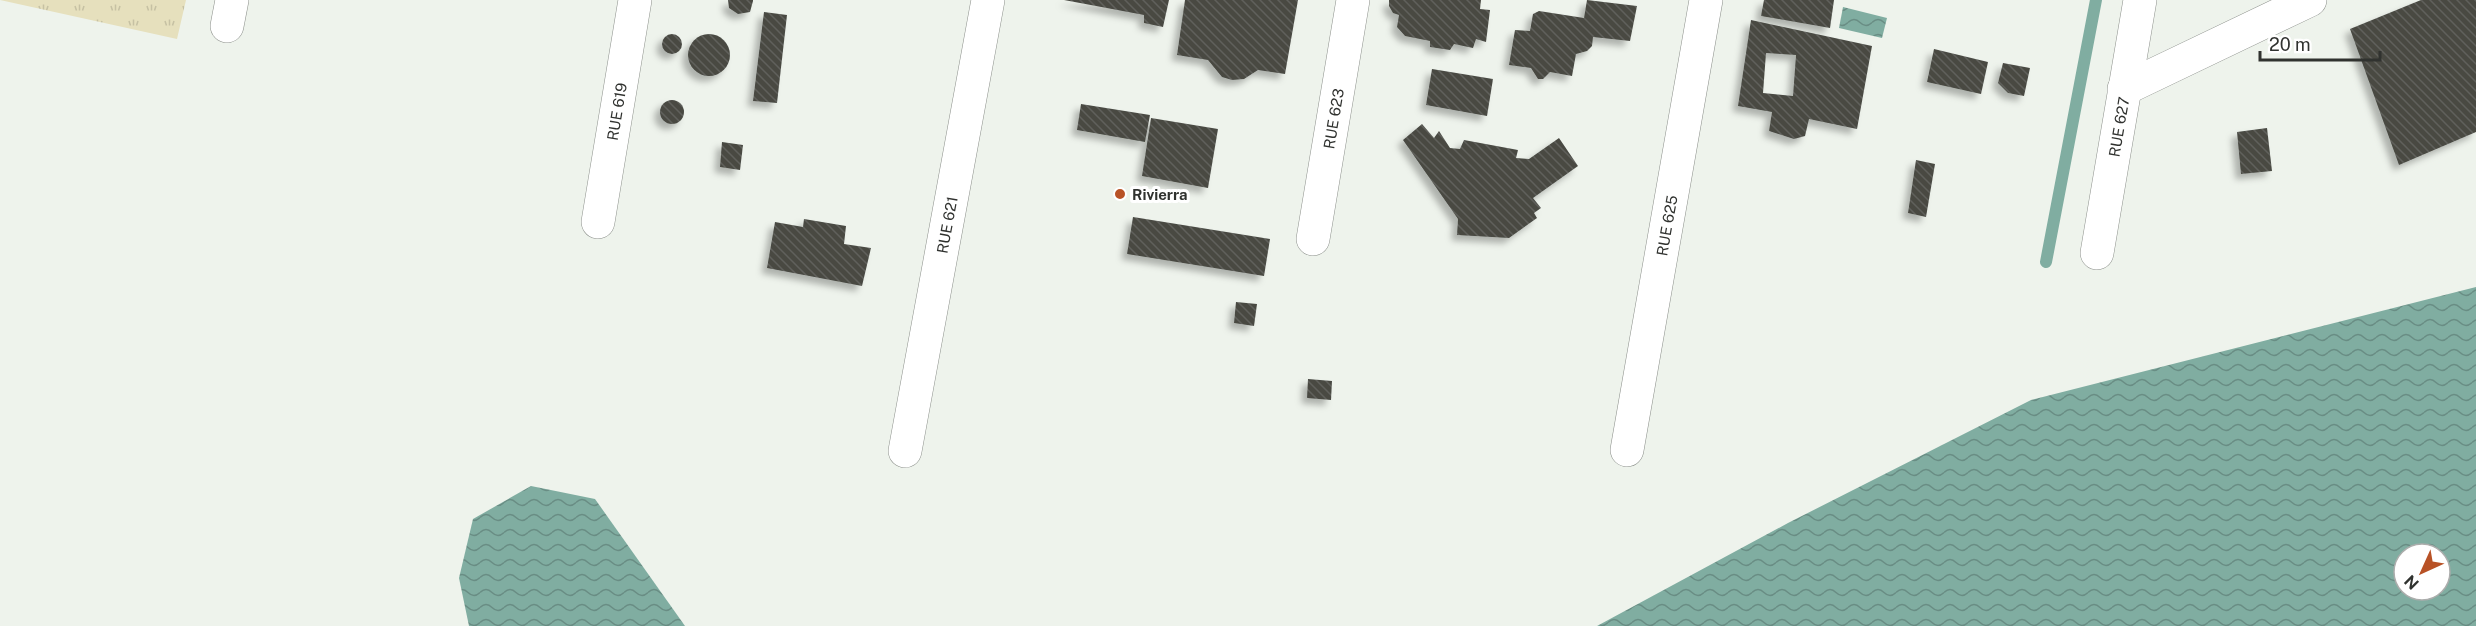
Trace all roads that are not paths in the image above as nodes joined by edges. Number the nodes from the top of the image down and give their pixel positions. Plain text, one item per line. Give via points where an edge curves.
1 (635, 0) edge
2 (988, 0) edge
3 (1353, 0) edge
4 (1706, 0) edge
5 (2140, 0) edge
6 (2310, 0) edge
7 (2124, 89) junction
8 (598, 222) dead end
9 (1313, 239) dead end
10 (2097, 253) dead end
11 (1627, 450) dead end
12 (905, 451) dead end

1 - 8 street, RUE 619
2 - 12 street, RUE 621
3 - 9 street, RUE 623
4 - 11 street, RUE 625
5 - 7 street, RUE 627
6 - 7 street
7 - 10 street, RUE 627

